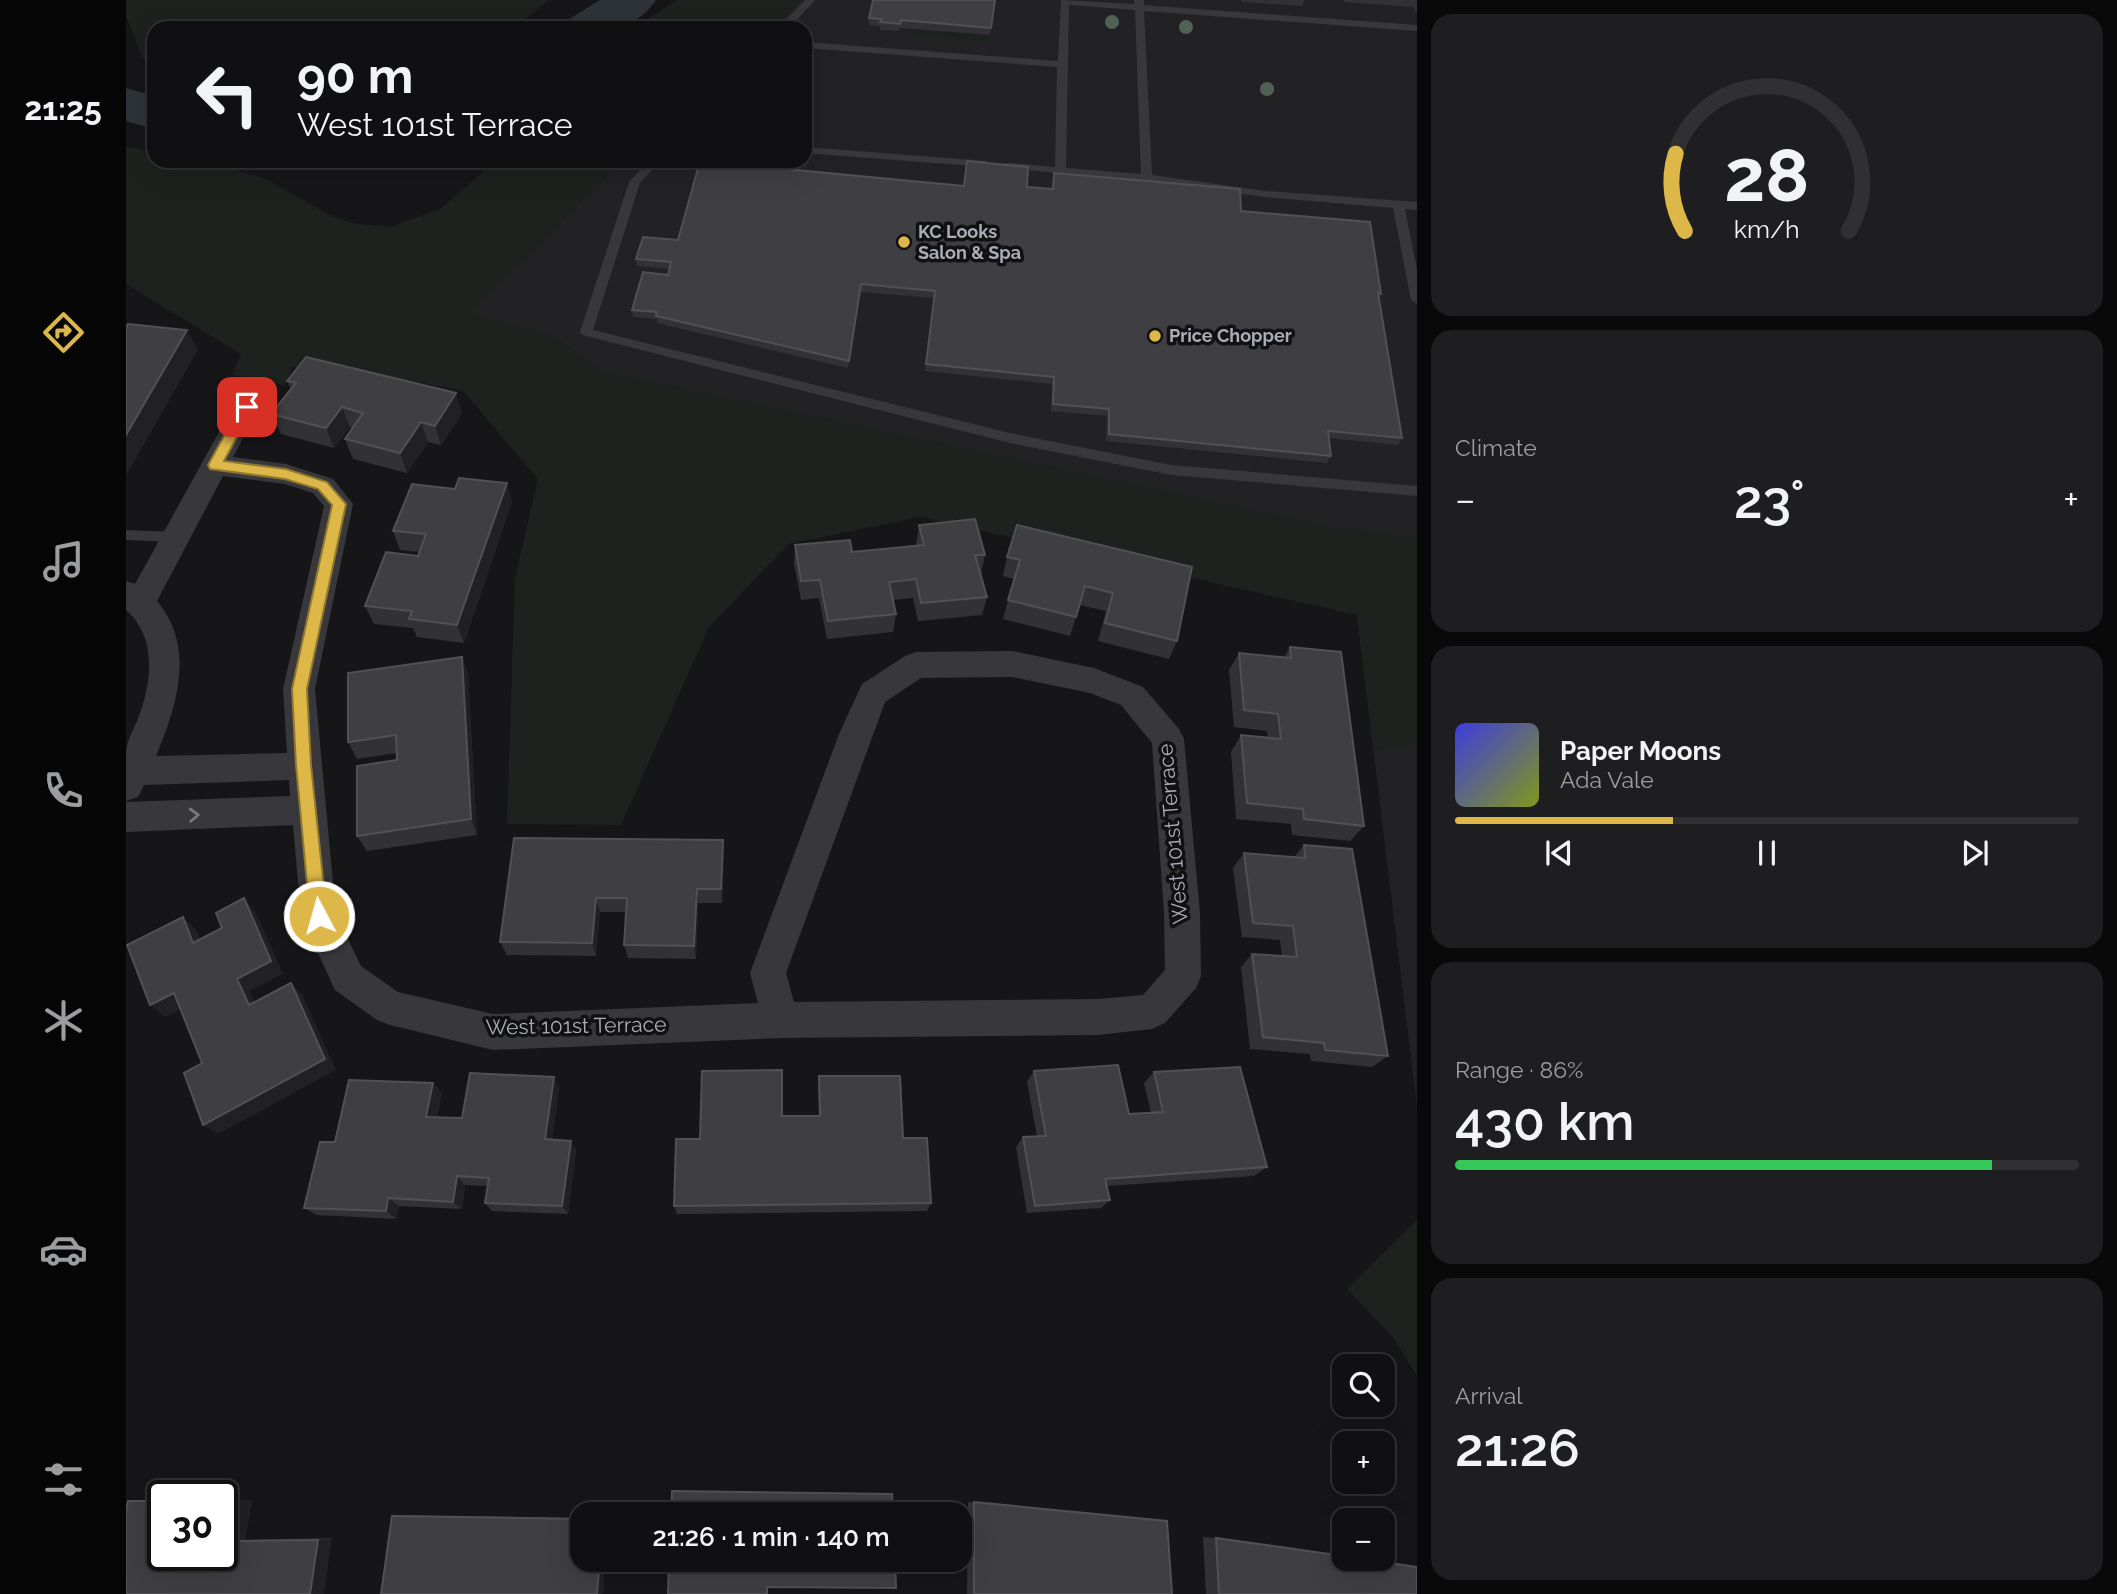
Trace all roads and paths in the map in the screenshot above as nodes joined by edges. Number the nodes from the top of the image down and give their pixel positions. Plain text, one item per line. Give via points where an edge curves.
1 (810, 0) edge
2 (1063, 1) edge
3 (1140, 4) edge
4 (790, 21) edge
5 (1417, 28) edge
6 (812, 46) edge
7 (1063, 64) junction
8 (812, 151) edge
9 (648, 168) edge
10 (1060, 170) junction
11 (1147, 178) junction
12 (1398, 204) junction
13 (1417, 206) edge
14 (1417, 300) edge
15 (257, 387) dead end
16 (215, 465) junction
17 (1417, 491) edge
18 (126, 535) edge
19 (176, 537) junction
20 (133, 598) edge
21 (304, 765) junction
22 (130, 779) edge
23 (308, 810) junction
24 (126, 817) edge
25 (781, 1020) junction

1 - 4 lane
2 - 3 lane
2 - 7 lane
3 - 5 lane
3 - 11 lane
6 - 7 lane
7 - 10 lane
8 - 10 lane
9 - 17 lane via 635,182 586,332 1010,438 1171,470
10 - 11 lane
11 - 12 lane via 1265,194
12 - 13 lane
12 - 14 lane
15 - 16 street
16 - 19 street
16 - 21 street, West 101st Terrace via 286,474 323,486 339,504 299,689
18 - 19 lane
19 - 20 street
20 - 22 street via 161,632 165,682 147,745
21 - 22 street
21 - 23 street, West 101st Terrace
24 -> 23 street
23 - 25 street, West 101st Terrace via 319,916 348,978 390,1008 493,1031
25 - 25 street, West 101st Terrace via 1098,1017 1152,1011 1183,976 1168,739 1132,696 1094,681 1012,664 915,665 873,693 768,973

